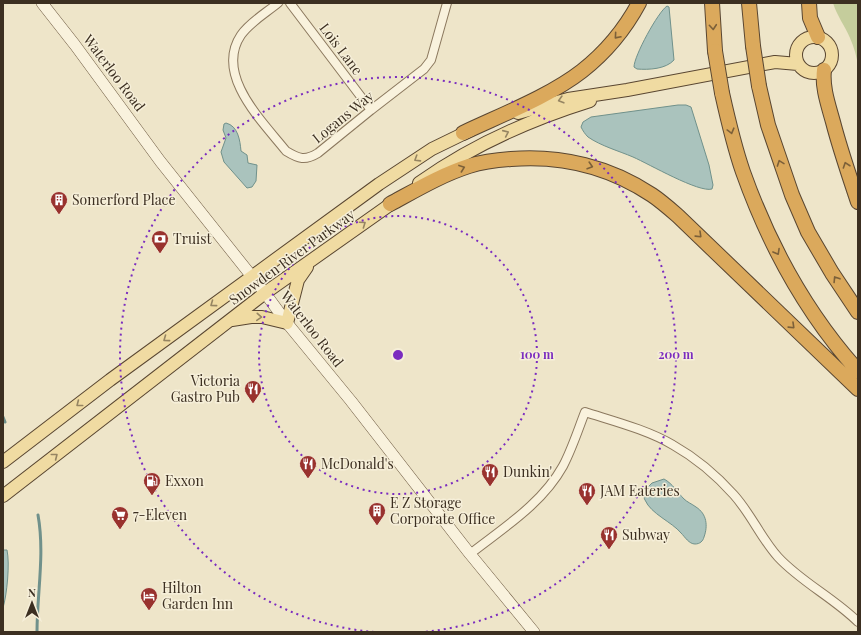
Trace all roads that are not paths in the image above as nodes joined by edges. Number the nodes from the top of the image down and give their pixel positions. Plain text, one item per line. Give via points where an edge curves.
1 (42, 3) edge
2 (278, 3) edge
3 (290, 3) edge
4 (447, 3) edge
5 (639, 3) edge
6 (712, 3) edge
7 (749, 3) edge
8 (809, 3) edge
9 (818, 37) junction
10 (797, 49) junction
11 (775, 62) junction
12 (798, 64) junction
13 (824, 70) junction
14 (627, 90) junction
15 (371, 110) junction
16 (463, 133) junction
17 (858, 202) edge
18 (390, 204) junction
19 (313, 259) junction
20 (252, 276) junction
21 (265, 293) junction
22 (858, 312) edge
23 (231, 320) junction
24 (287, 323) junction
25 (858, 371) edge
26 (858, 389) edge
27 (3, 462) edge
28 (3, 496) edge
29 (470, 554) junction
30 (858, 622) edge
31 (534, 632) edge

1 - 20 main road, Waterloo Road via 160,161
2 - 15 street, Logans Way via 240,36 234,65 236,81 244,97 286,151 295,157 310,158
3 - 15 street, Lois Lane
4 - 15 street, Logans Way via 431,60 424,69
5 -> 16 highway via 623,29 582,71 530,101
6 -> 25 highway, bridge via 715,52 722,93 731,132 756,207 773,246 796,286 820,323
22 -> 7 highway, bridge via 808,232 792,195 768,125 759,86
8 - 9 highway via 812,23
9 - 10 main road, Snowden River Parkway via 806,38
9 - 13 main road via 828,43 832,54
10 - 11 main road, Snowden River Parkway
10 - 12 main road
11 - 12 main road, Snowden River Parkway
11 - 14 main road, Snowden River Parkway
12 - 13 main road, Snowden River Parkway via 812,73
17 -> 13 highway via 831,118 824,88
14 -> 16 main road, Snowden River Parkway via 568,98 522,111
18 -> 14 main road, Snowden River Parkway via 439,168 482,144 557,112
16 -> 20 main road, Snowden River Parkway via 432,149 386,179
19 -> 18 main road, Snowden River Parkway
18 -> 26 highway via 442,176 470,166 499,160 555,159 581,163 608,172 653,195 678,216
19 - 21 main road, Snowden River Parkway
19 - 24 main road via 298,280
20 - 21 main road, Waterloo Road
20 -> 27 main road, Snowden River Parkway
21 - 23 main road, Snowden River Parkway
21 - 24 main road, Waterloo Road
23 -> 24 main road via 262,317
28 -> 23 main road, Snowden River Parkway
24 - 29 main road, Waterloo Road
29 - 30 street via 538,499 562,467 585,412 653,435 692,457 734,495 778,558
29 - 31 main road, Waterloo Road

